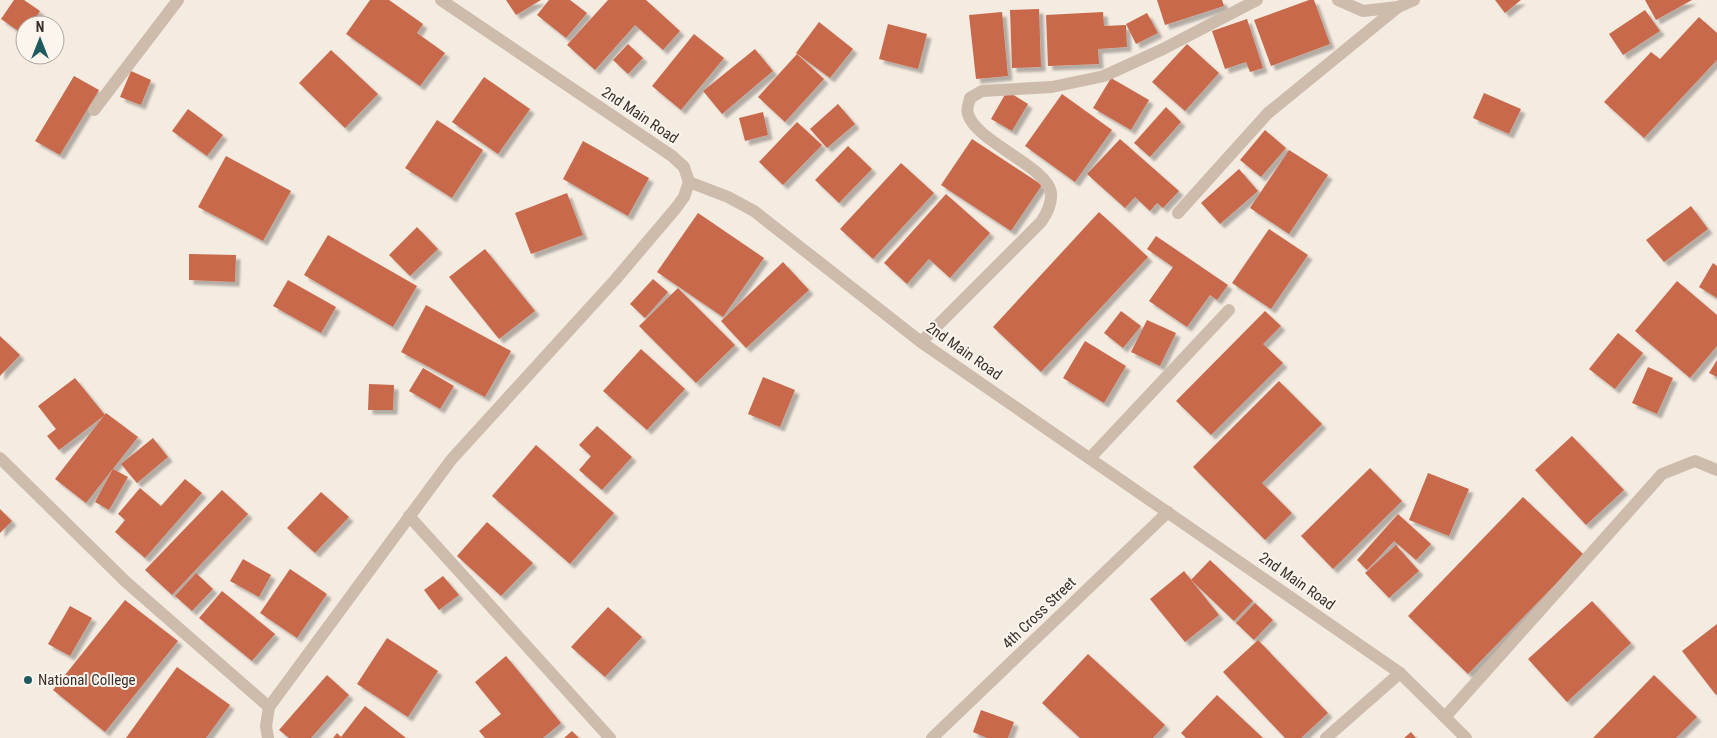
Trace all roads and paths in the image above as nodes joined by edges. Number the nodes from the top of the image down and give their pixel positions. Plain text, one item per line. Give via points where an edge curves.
1 (178, 0) edge
2 (441, 0) edge
3 (1257, 0) edge
4 (1338, 0) edge
5 (1414, 0) edge
6 (1398, 7) junction
7 (94, 110) dead end
8 (689, 182) junction
9 (1178, 213) dead end
10 (1229, 310) dead end
11 (921, 342) junction
12 (0, 458) edge
13 (1090, 458) junction
14 (1717, 470) edge
15 (1168, 512) junction
16 (409, 516) junction
17 (1400, 673) junction
18 (269, 707) junction
19 (1445, 717) junction
20 (268, 738) edge
21 (610, 738) edge
22 (932, 738) edge
23 (1326, 738) edge
24 (1466, 738) edge

1 - 7 street
2 - 8 street, 2nd Main Road via 672,156 684,167
3 - 11 street via 1104,76 1052,87 982,91 970,98 967,112 973,126 1041,176 1051,191 1050,206 1041,222
4 - 6 street via 1363,11
5 - 6 street
6 - 9 street via 1268,113
8 - 11 street, 2nd Main Road via 728,196 754,211
8 - 16 street via 676,208 451,460
10 - 13 street
11 - 13 street, 2nd Main Road
12 - 18 street via 126,582
13 - 15 street, 2nd Main Road
14 - 19 street via 1695,461 1662,474
15 - 17 street, 2nd Main Road
15 - 22 street, 4th Cross Street
16 - 18 street
16 - 21 street
17 - 19 street, 2nd Main Road
17 - 23 street
18 - 20 street
19 - 24 street, 2nd Main Road

